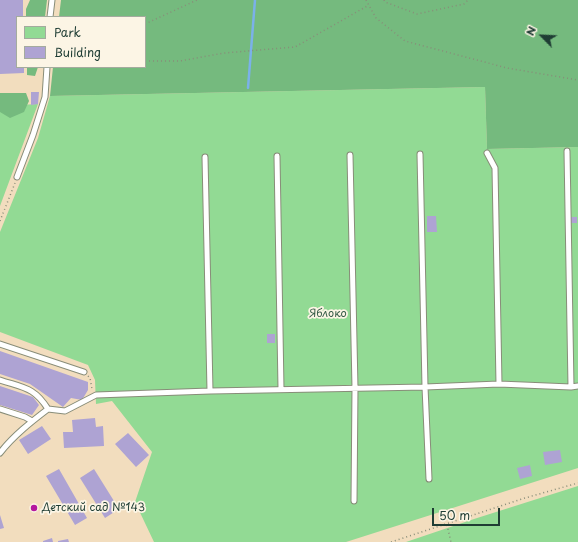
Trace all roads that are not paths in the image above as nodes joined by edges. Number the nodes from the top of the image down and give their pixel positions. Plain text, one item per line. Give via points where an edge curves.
1 (52, 0) edge
2 (50, 16) edge
3 (47, 68) edge
4 (566, 151) dead end
5 (487, 153) dead end
6 (420, 154) dead end
7 (350, 155) dead end
8 (277, 156) dead end
9 (205, 157) dead end
10 (17, 177) road end
11 (0, 344) edge
12 (84, 372) road end
13 (0, 380) edge
14 (499, 384) junction
15 (578, 386) edge
16 (425, 387) junction
17 (571, 387) junction
18 (355, 388) junction
19 (281, 389) junction
20 (210, 391) junction
21 (0, 409) edge
22 (48, 409) junction
23 (32, 421) junction
24 (0, 453) edge
25 (429, 479) dead end
26 (354, 501) dead end

1 - 2 lane
3 - 10 lane via 45,97
4 - 17 lane
5 - 14 lane via 494,168
6 - 16 lane
7 - 18 lane
8 - 19 lane
9 - 20 lane
11 - 12 lane
13 - 22 lane via 33,391
14 - 16 lane
14 - 17 lane
15 - 17 lane
16 - 18 lane
16 - 25 lane
18 - 19 lane
18 - 26 lane
19 - 20 lane
20 - 22 lane via 96,395 65,411
21 - 23 lane
22 - 23 lane
23 - 24 lane

